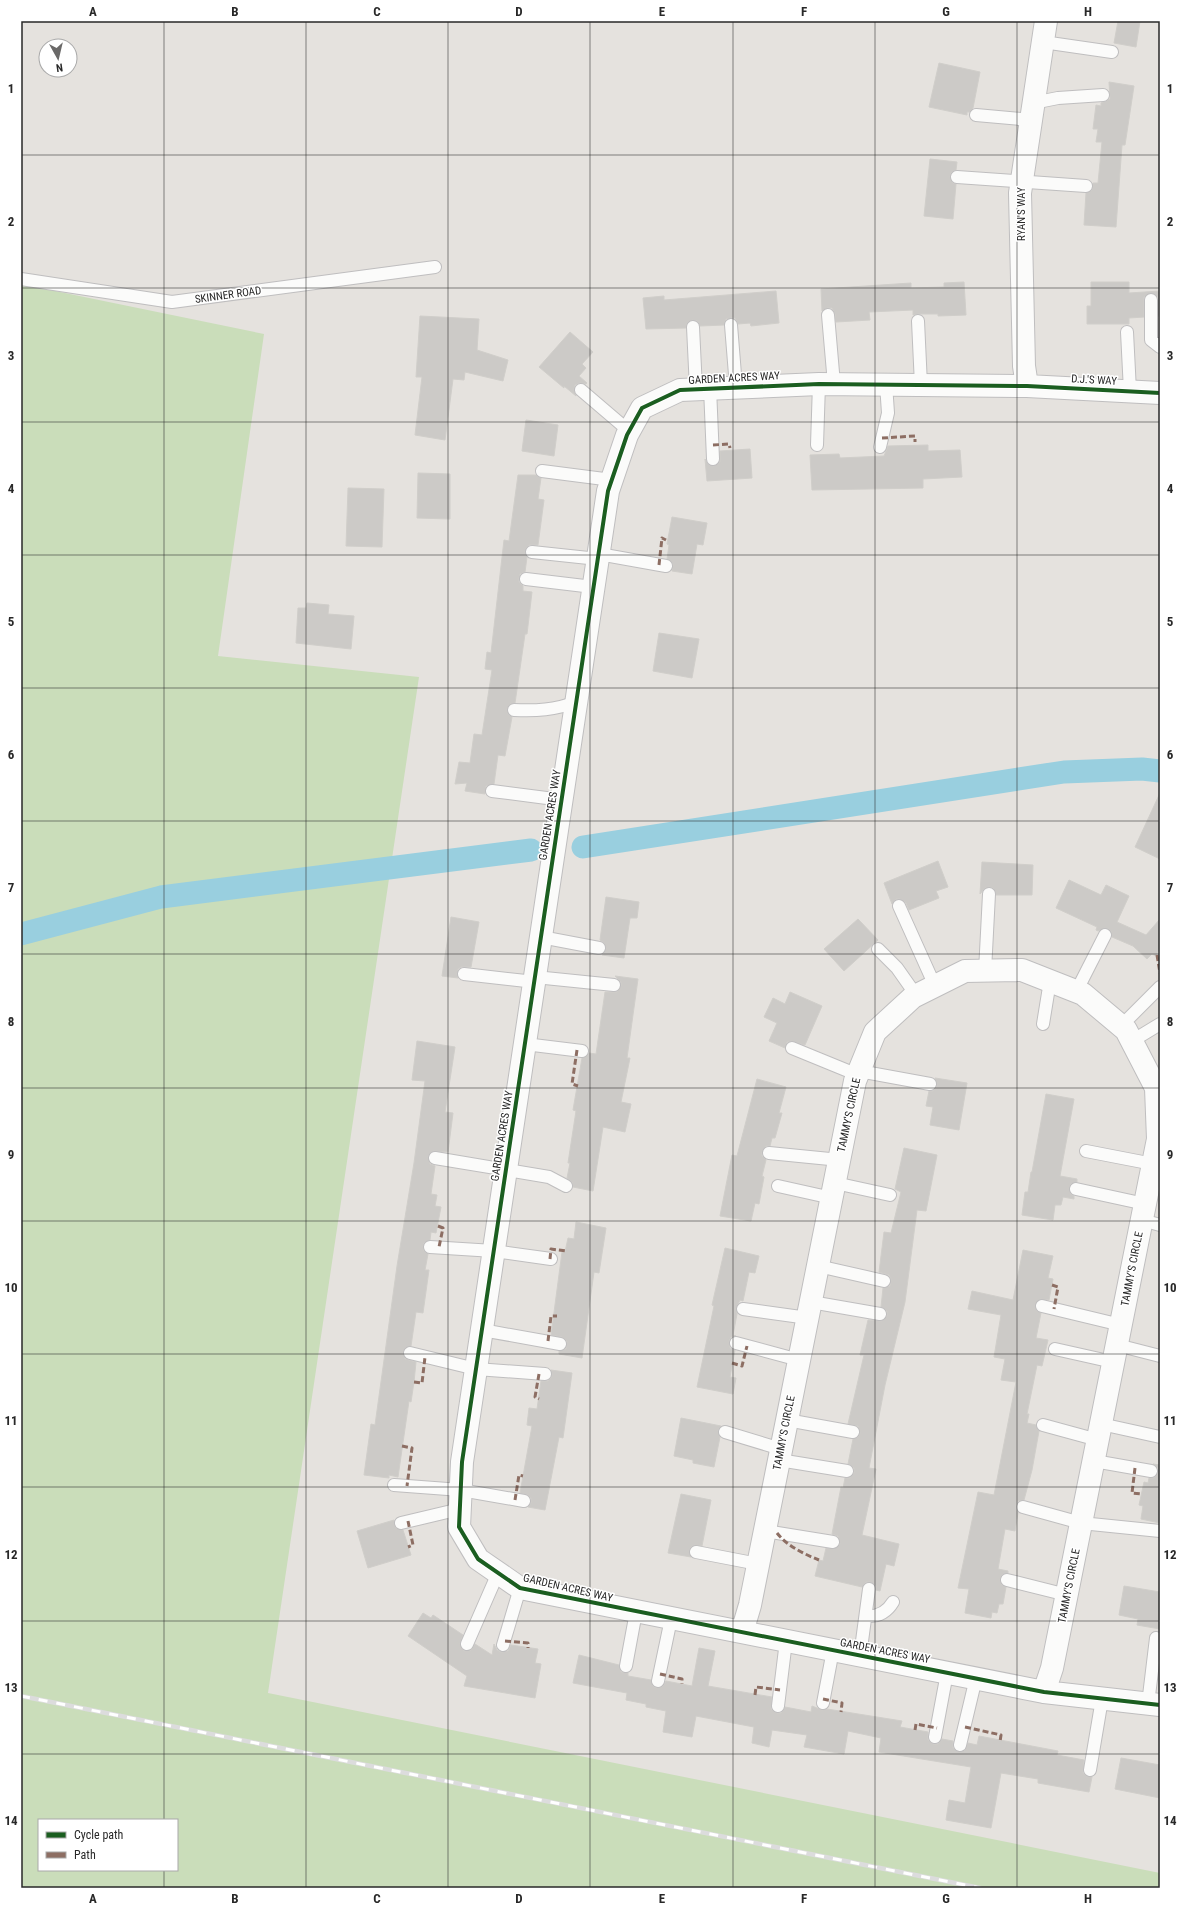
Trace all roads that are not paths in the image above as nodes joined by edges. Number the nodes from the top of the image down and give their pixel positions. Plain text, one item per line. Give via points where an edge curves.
1 (1044, 31) edge
2 (1112, 52) dead end
3 (1103, 95) dead end
4 (1032, 111) junction
5 (976, 115) dead end
6 (957, 177) dead end
7 (1022, 181) junction
8 (1086, 186) dead end
9 (435, 266) dead end
10 (21, 279) edge
11 (1151, 300) dead end
12 (828, 315) dead end
13 (918, 321) dead end
14 (731, 324) dead end
15 (693, 327) dead end
16 (1127, 332) dead end
17 (1160, 347) edge
18 (826, 384) junction
19 (886, 384) junction
20 (921, 385) junction
21 (1027, 386) junction
22 (736, 387) junction
23 (703, 388) junction
24 (581, 390) dead end
25 (1130, 391) junction
26 (1160, 393) edge
27 (629, 431) junction
28 (817, 445) dead end
29 (880, 447) dead end
30 (713, 459) dead end
31 (542, 472) dead end
32 (612, 480) junction
33 (532, 552) dead end
34 (598, 556) junction
35 (666, 566) dead end
36 (526, 579) dead end
37 (593, 587) junction
38 (576, 702) junction
39 (514, 710) dead end
40 (492, 791) dead end
41 (562, 800) junction
42 (989, 894) dead end
43 (899, 906) dead end
44 (1105, 934) dead end
45 (541, 937) junction
46 (598, 948) dead end
47 (878, 949) dead end
48 (984, 971) junction
49 (464, 974) dead end
50 (535, 979) junction
51 (1050, 981) junction
52 (614, 985) dead end
53 (1160, 987) edge
54 (925, 991) junction
55 (1076, 992) junction
56 (1043, 1024) dead end
57 (1160, 1024) edge
58 (1126, 1034) junction
59 (525, 1044) junction
60 (792, 1048) dead end
61 (582, 1051) dead end
62 (859, 1073) junction
63 (930, 1084) dead end
64 (1157, 1145) edge
65 (1086, 1151) dead end
66 (769, 1153) dead end
67 (436, 1158) dead end
68 (840, 1160) junction
69 (506, 1171) junction
70 (566, 1186) dead end
71 (778, 1186) dead end
72 (1076, 1188) dead end
73 (833, 1190) junction
74 (890, 1195) dead end
75 (1149, 1216) edge
76 (430, 1247) dead end
77 (494, 1251) junction
78 (551, 1259) dead end
79 (818, 1266) junction
80 (884, 1281) dead end
81 (1042, 1306) dead end
82 (743, 1309) dead end
83 (809, 1310) junction
84 (880, 1314) dead end
85 (482, 1330) junction
86 (736, 1343) dead end
87 (560, 1344) dead end
88 (1117, 1344) junction
89 (1055, 1349) dead end
90 (410, 1354) dead end
91 (1160, 1356) edge
92 (799, 1360) junction
93 (476, 1368) junction
94 (545, 1374) dead end
95 (787, 1420) junction
96 (1043, 1425) dead end
97 (725, 1432) dead end
98 (853, 1432) dead end
99 (1099, 1432) junction
100 (1160, 1437) edge
101 (780, 1454) junction
102 (1094, 1461) junction
103 (847, 1471) dead end
104 (1151, 1471) dead end
105 (394, 1485) dead end
106 (461, 1500) junction
107 (524, 1502) dead end
108 (1023, 1507) dead end
109 (401, 1523) dead end
110 (1081, 1523) junction
111 (765, 1531) junction
112 (1160, 1531) edge
113 (833, 1542) dead end
114 (696, 1552) dead end
115 (758, 1564) junction
116 (498, 1573) junction
117 (1007, 1580) dead end
118 (520, 1588) junction
119 (870, 1589) dead end
120 (1067, 1595) junction
121 (893, 1602) dead end
122 (636, 1612) junction
123 (866, 1616) junction
124 (672, 1619) junction
125 (742, 1632) junction
126 (1156, 1638) dead end
127 (786, 1641) junction
128 (468, 1644) dead end
129 (503, 1645) dead end
130 (833, 1650) junction
131 (860, 1656) junction
132 (626, 1666) dead end
133 (947, 1673) junction
134 (976, 1678) junction
135 (658, 1681) dead end
136 (1044, 1692) junction
137 (1102, 1699) junction
138 (823, 1702) dead end
139 (1154, 1704) edge
140 (778, 1706) dead end
141 (935, 1737) dead end
142 (960, 1745) dead end
143 (1090, 1770) dead end

1 - 2 lane
1 - 4 street, RYAN'S WAY
3 - 4 lane via 1058,98
4 - 5 lane
4 - 7 street, RYAN'S WAY
6 - 7 lane
7 - 8 lane
7 - 21 street, RYAN'S WAY via 1020,193 1024,366
9 - 10 lane, SKINNER ROAD via 172,302
11 - 17 lane via 1151,340
12 - 18 lane
13 - 20 lane
14 - 22 lane
15 - 23 lane
16 - 25 lane
18 - 19 street, GARDEN ACRES WAY
18 - 22 street, GARDEN ACRES WAY
18 - 28 lane
19 - 20 street, GARDEN ACRES WAY
19 - 29 lane via 888,413
20 - 21 street, GARDEN ACRES WAY
21 - 25 street, D.J.'S WAY
22 - 23 street, GARDEN ACRES WAY
23 - 27 street, GARDEN ACRES WAY via 680,390 642,408
23 - 30 lane
24 - 27 lane
25 - 26 street, D.J.'S WAY
27 - 32 street, GARDEN ACRES WAY
31 - 32 lane
32 - 34 street, GARDEN ACRES WAY
33 - 34 lane
34 - 35 lane
34 - 37 street, GARDEN ACRES WAY
36 - 37 lane
37 - 38 street, GARDEN ACRES WAY
38 - 39 lane via 540,711
38 - 41 street, GARDEN ACRES WAY
40 - 41 lane
41 - 45 street, GARDEN ACRES WAY
42 - 48 lane
43 - 54 lane
44 - 55 lane
45 - 46 lane
45 - 50 street, GARDEN ACRES WAY
47 - 54 lane
48 - 51 street, TAMMY'S CIRCLE via 1022,970
48 - 54 street, TAMMY'S CIRCLE via 965,971
49 - 50 lane
50 - 52 lane
50 - 59 street, GARDEN ACRES WAY
51 - 55 street, TAMMY'S CIRCLE
51 - 56 lane
53 - 58 lane
54 - 62 street, TAMMY'S CIRCLE via 875,1032
55 - 58 street, TAMMY'S CIRCLE via 1083,994
57 - 58 lane
58 - 64 street, TAMMY'S CIRCLE via 1156,1088
59 - 61 lane
59 - 69 street, GARDEN ACRES WAY
60 - 62 lane
62 - 63 lane
62 - 68 street, TAMMY'S CIRCLE
64 - 65 lane
64 - 75 street, TAMMY'S CIRCLE
66 - 68 lane
67 - 69 lane
68 - 73 street, TAMMY'S CIRCLE
69 - 70 lane via 549,1177
69 - 77 street, GARDEN ACRES WAY
71 - 73 lane
72 - 75 lane
73 - 74 lane
73 - 79 street, TAMMY'S CIRCLE
75 - 88 street, TAMMY'S CIRCLE
76 - 77 lane
77 - 78 lane
77 - 85 street, GARDEN ACRES WAY
79 - 80 lane
79 - 83 street, TAMMY'S CIRCLE
81 - 88 lane
82 - 83 lane
83 - 84 lane
83 - 92 street, TAMMY'S CIRCLE
85 - 87 lane
85 - 93 street, GARDEN ACRES WAY
86 - 92 lane
88 - 89 lane
88 - 91 lane
88 - 99 street, TAMMY'S CIRCLE
90 - 93 lane
92 - 95 street, TAMMY'S CIRCLE
93 - 94 lane
93 - 106 street, GARDEN ACRES WAY via 462,1462
95 - 98 lane
95 - 101 street, TAMMY'S CIRCLE
96 - 99 lane
97 - 101 lane
99 - 100 lane
99 - 102 street, TAMMY'S CIRCLE
101 - 103 lane
101 - 111 street, TAMMY'S CIRCLE
102 - 104 lane
102 - 110 street, TAMMY'S CIRCLE
105 - 106 lane
106 - 107 lane
106 - 109 lane
106 - 116 street, GARDEN ACRES WAY via 459,1527 478,1559
108 - 110 lane
110 - 112 lane
110 - 120 street, TAMMY'S CIRCLE
111 - 113 lane
111 - 115 street, TAMMY'S CIRCLE
114 - 115 lane
115 - 125 street, TAMMY'S CIRCLE
116 - 118 street, GARDEN ACRES WAY
116 - 128 lane
117 - 120 lane
118 - 122 street, GARDEN ACRES WAY
118 - 129 lane
119 - 123 lane
120 - 136 street, TAMMY'S CIRCLE via 1052,1668
121 - 123 lane via 889,1608 876,1616
122 - 124 street, GARDEN ACRES WAY
122 - 132 lane
123 - 131 lane
124 - 125 street, GARDEN ACRES WAY
124 - 135 lane
125 - 127 street, GARDEN ACRES WAY
126 - 139 lane
127 - 130 street, GARDEN ACRES WAY
127 - 140 lane
130 - 131 street, GARDEN ACRES WAY
130 - 138 lane
131 - 133 street, GARDEN ACRES WAY
133 - 134 street, GARDEN ACRES WAY
133 - 141 lane
134 - 136 street, GARDEN ACRES WAY
134 - 142 lane
136 - 137 street, GARDEN ACRES WAY
137 - 139 street, GARDEN ACRES WAY
137 - 143 lane

